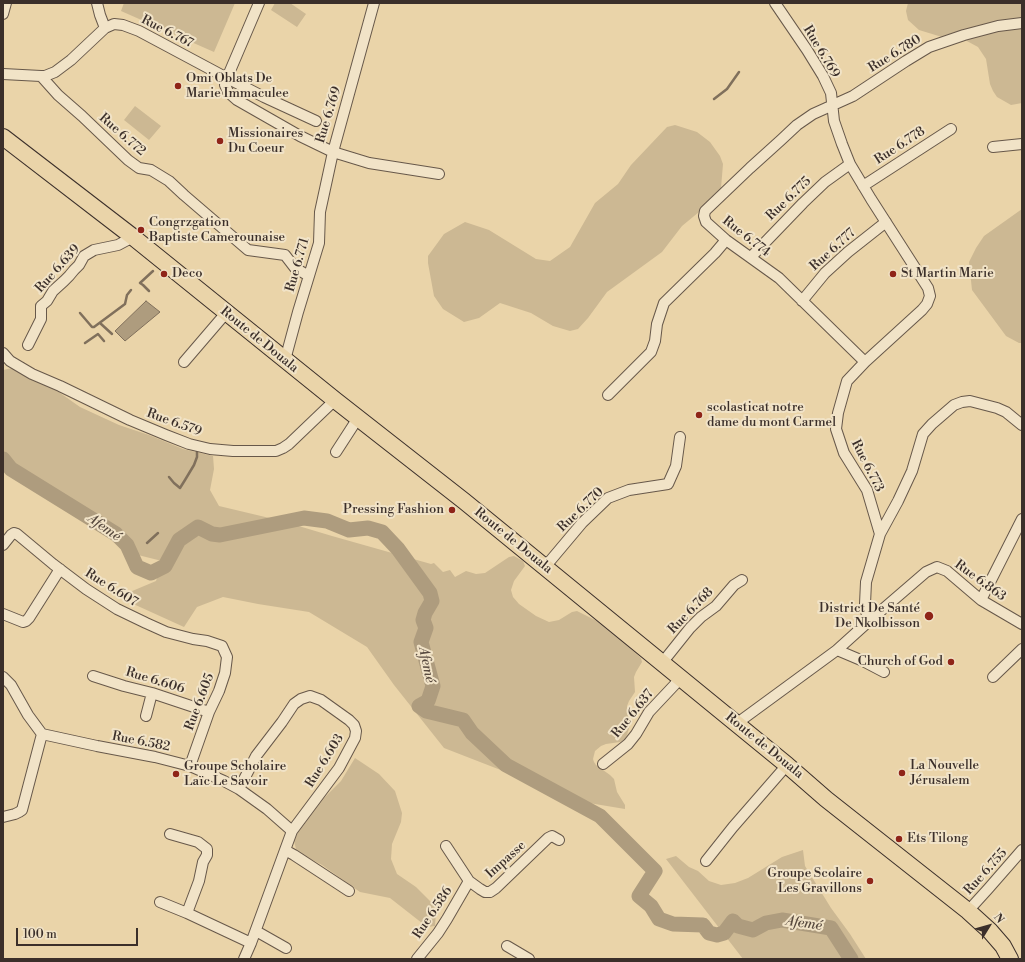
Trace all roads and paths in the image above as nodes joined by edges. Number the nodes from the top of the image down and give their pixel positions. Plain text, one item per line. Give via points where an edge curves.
1 (6, 3) edge
2 (97, 3) edge
3 (259, 3) edge
4 (374, 3) edge
5 (775, 3) edge
6 (3, 14) edge
7 (1022, 23) edge
8 (105, 28) junction
9 (3, 74) edge
10 (41, 76) junction
11 (227, 78) junction
12 (832, 105) junction
13 (316, 121) dead end
14 (951, 129) dead end
15 (3, 137) edge
16 (1022, 144) edge
17 (993, 147) dead end
18 (333, 152) junction
19 (850, 164) junction
20 (439, 174) dead end
21 (863, 186) junction
22 (886, 222) junction
23 (133, 237) junction
24 (726, 240) junction
25 (750, 258) junction
26 (309, 276) junction
27 (802, 301) junction
28 (226, 313) junction
29 (28, 345) dead end
30 (3, 353) edge
31 (285, 360) junction
32 (184, 362) dead end
33 (865, 362) junction
34 (608, 395) dead end
35 (335, 400) junction
36 (358, 418) junction
37 (1022, 425) edge
38 (680, 437) dead end
39 (336, 452) dead end
40 (1022, 519) edge
41 (880, 534) junction
42 (3, 545) edge
43 (544, 567) junction
44 (60, 569) junction
45 (742, 580) dead end
46 (981, 600) junction
47 (3, 614) edge
48 (868, 622) junction
49 (1022, 624) edge
50 (222, 646) joint
51 (1022, 649) edge
52 (836, 650) junction
53 (662, 663) junction
54 (884, 672) dead end
55 (93, 676) dead end
56 (3, 677) edge
57 (992, 677) dead end
58 (681, 678) junction
59 (152, 693) junction
60 (209, 712) junction
61 (146, 716) dead end
62 (736, 724) junction
63 (42, 734) junction
64 (604, 764) dead end
65 (787, 765) junction
66 (190, 766) junction
67 (238, 789) junction
68 (3, 817) edge
69 (292, 831) junction
70 (170, 834) dead end
71 (559, 840) dead end
72 (446, 846) dead end
73 (285, 850) junction
74 (1022, 850) edge
75 (706, 861) dead end
76 (469, 880) junction
77 (349, 891) dead end
78 (160, 902) dead end
79 (968, 910) junction
80 (186, 913) junction
81 (256, 931) junction
82 (251, 943) junction
83 (507, 946) dead end
84 (286, 948) dead end
85 (246, 958) edge
86 (417, 959) edge
87 (529, 959) edge
88 (1010, 959) edge

1 - 6 street
2 - 8 street
3 - 11 street
4 - 18 street, Rue 6.769
5 - 12 street, Rue 6.769 via 823,76
7 - 12 street, Rue 6.780 via 998,26 929,47 853,96
8 - 10 street via 55,72
8 - 11 street, Rue 6.767 via 114,24 139,31
9 - 10 street
10 - 26 street, Rue 6.772 via 128,160 139,168 151,170 169,180 248,250 286,255 295,268
11 - 13 street, Rue 6.767
11 - 18 street, Rue 6.769 via 228,92 237,100
12 - 19 street, Rue 6.769 via 834,121
12 - 24 street, Rue 6.774 via 798,125 705,211 706,222
14 - 21 street, Rue 6.778
15 - 23 highway, Route de Douala
16 - 17 street
18 - 20 street via 369,162
18 - 26 street, Rue 6.771 via 320,212 319,243
19 - 21 street, Rue 6.773
19 - 25 street, Rue 6.775 via 825,182
21 - 22 street, Rue 6.773
22 - 27 street, Rue 6.777 via 825,273
22 - 33 street, Rue 6.773 via 928,288 930,296 922,310
23 - 28 highway, Route de Douala
23 - 29 street, Rue 6.639 via 118,245 94,250 84,256 79,265 40,306 41,319
24 - 25 street, Rue 6.774
24 - 34 street via 664,303 656,324 655,341 651,352
25 - 27 street, Rue 6.774 via 779,278
26 - 31 street, Rue 6.771
27 - 33 street, Rue 6.774
28 - 31 highway, Route de Douala
28 - 32 street
30 - 35 street, Rue 6.579 via 10,361 32,374 123,417 190,444 210,449 276,451 288,444
31 - 35 highway, Route de Douala
33 - 41 street, Rue 6.773 via 847,381 836,429 844,453 868,490
35 - 36 highway, Route de Douala
36 - 39 street
36 - 43 highway, Route de Douala
37 - 41 street via 997,408 970,401 954,405 923,434 912,471
38 - 43 street, Rue 6.770 via 676,466 668,484 629,490 608,498 582,523
40 - 46 street
41 - 48 street via 866,582 865,604
42 - 44 street, Rue 6.607 via 11,535 17,534
43 - 53 highway, Route de Douala
44 - 47 street via 26,621
44 - 50 street, Rue 6.607 via 117,609 146,623 166,632
45 - 53 street, Rue 6.768 via 690,628
46 - 48 street, Rue 6.863 via 947,571 937,567 926,572
46 - 49 street, Rue 6.863
48 - 52 street
50 - 60 street, Rue 6.605 via 227,657 227,666
51 - 57 street
52 - 54 street
52 - 62 street
53 - 58 highway, Route de Douala
55 - 59 street, Rue 6.606
56 - 63 street via 11,685
58 - 62 highway, Route de Douala
58 - 64 street, Rue 6.637 via 649,712 628,744
59 - 60 street, Rue 6.606
59 - 61 street
60 - 66 street, Rue 6.605
62 - 65 highway, Route de Douala
63 - 66 street, Rue 6.582
63 - 68 street via 22,810
65 - 75 street
65 - 79 highway, Route de Douala via 826,799
66 - 67 street, Rue 6.582
67 - 69 street, Rue 6.582 via 267,809
67 - 69 street, Rue 6.603 via 256,756 294,704 301,699 310,696 321,700 349,720 354,725 355,738 339,768
69 - 73 street
70 - 80 street via 198,842 207,849 199,881
71 - 76 street, Impasse via 552,836 548,838 490,892 485,892
72 - 76 street
73 - 77 street
73 - 81 street
74 - 79 street, Rue 6.755
76 - 86 street, Rue 6.586 via 438,933
78 - 80 street
79 - 88 highway, Route de Douala via 1003,946
80 - 82 street
81 - 82 street
81 - 84 street
82 - 85 street
83 - 87 street

